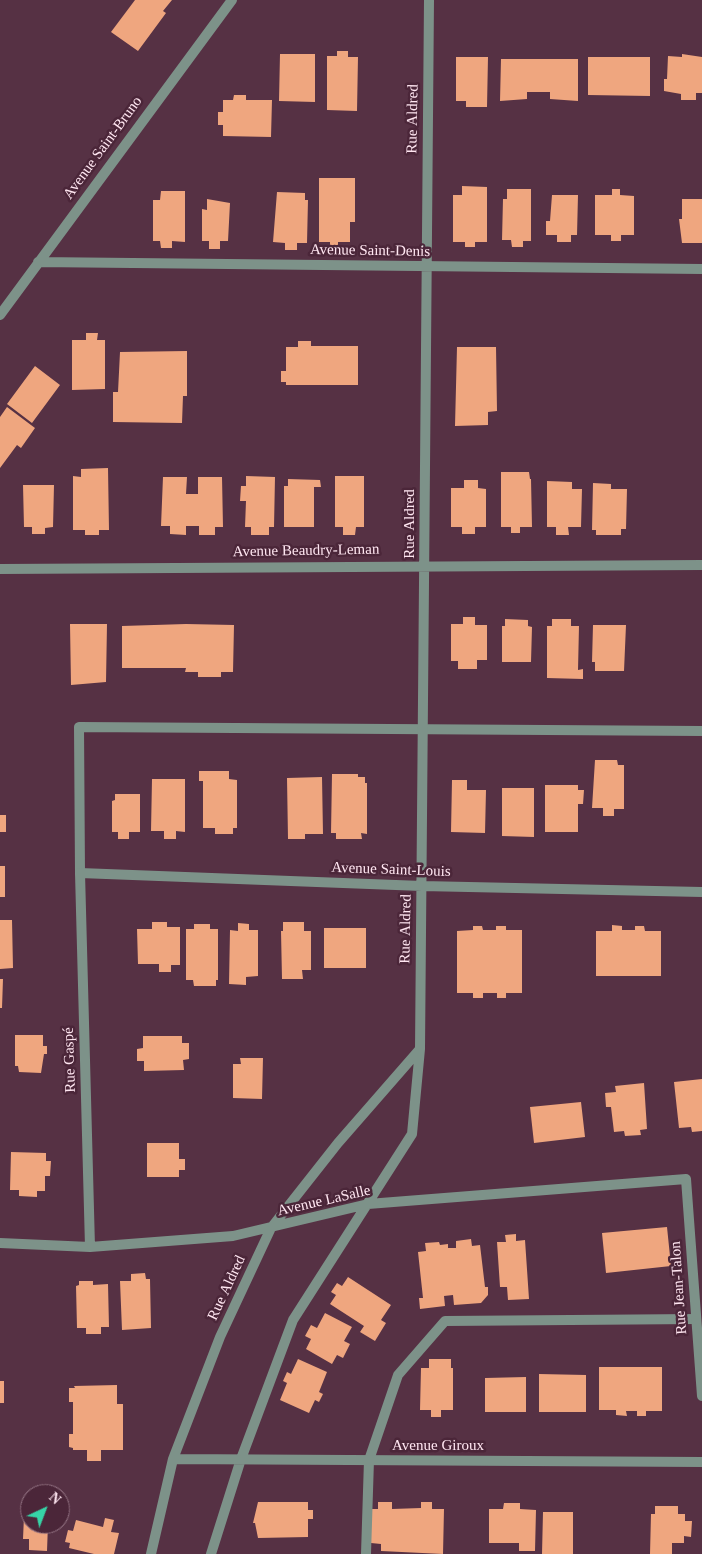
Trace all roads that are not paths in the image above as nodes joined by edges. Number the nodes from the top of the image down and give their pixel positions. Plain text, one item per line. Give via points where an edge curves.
1 (232, 0) edge
2 (430, 0) edge
3 (38, 262) junction
4 (427, 266) junction
5 (702, 269) edge
6 (0, 315) edge
7 (425, 565) junction
8 (702, 565) edge
9 (0, 569) edge
10 (423, 730) junction
11 (702, 731) edge
12 (80, 873) junction
13 (422, 886) junction
14 (702, 892) edge
15 (420, 1049) junction
16 (686, 1179) joint
17 (368, 1204) junction
18 (271, 1228) junction
19 (0, 1243) edge
20 (90, 1247) junction
21 (696, 1320) junction
22 (702, 1396) edge
23 (173, 1459) junction
24 (241, 1460) junction
25 (369, 1460) junction
26 (702, 1462) edge
27 (151, 1554) edge
28 (211, 1554) edge
29 (366, 1554) edge

1 - 3 street, Avenue Saint-Bruno
2 - 4 street, Rue Aldred
3 - 4 street, Avenue Saint-Denis
3 - 6 street, Avenue Saint-Bruno
4 - 5 street, Avenue Saint-Denis
4 - 7 street, Rue Aldred
7 - 8 street, Avenue Beaudry-Leman
7 - 9 street, Avenue Beaudry-Leman
7 - 10 street, Rue Aldred
10 - 11 street
10 - 12 street, Rue Gaspé via 79,727
10 - 13 street, Rue Aldred
12 - 13 street, Avenue Saint-Louis
12 - 20 street, Rue Gaspé
13 - 14 street, Avenue Saint-Louis
13 - 15 street, Rue Aldred
15 - 17 street, Rue Aldred via 412,1134
15 - 18 street, Rue Aldred via 338,1143
16 - 17 street, Avenue LaSalle
16 - 21 street, Rue Jean-Talon
17 - 18 street, Avenue LaSalle
17 - 24 street, Rue Aldred via 293,1320
18 - 20 street, Avenue LaSalle via 233,1236
18 - 23 street, Rue Aldred via 220,1338
19 - 20 street, Avenue LaSalle
21 - 22 street, Rue Jean-Talon
21 - 25 street via 445,1321 398,1375
23 - 24 street, Avenue Giroux
23 - 27 street, Rue Aldred
24 - 25 street, Avenue Giroux
24 - 28 street, Rue Aldred
25 - 26 street, Avenue Giroux
25 - 29 street

